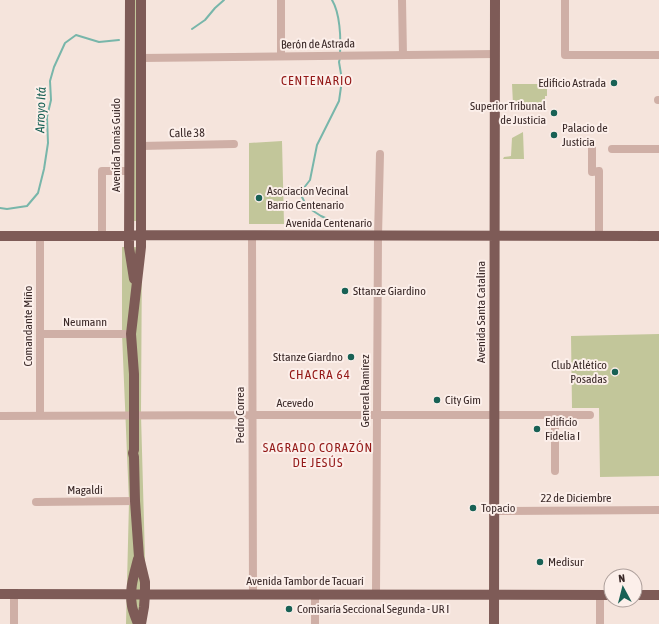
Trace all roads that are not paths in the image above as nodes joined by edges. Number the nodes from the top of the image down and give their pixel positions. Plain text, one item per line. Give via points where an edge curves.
1 (130, 0) edge
2 (141, 0) edge
3 (281, 0) edge
4 (402, 0) edge
5 (495, 0) edge
6 (565, 0) edge
7 (495, 54) junction
8 (403, 55) junction
9 (659, 55) edge
10 (281, 56) junction
11 (141, 58) junction
12 (234, 144) dead end
13 (592, 144) dead end
14 (141, 146) junction
15 (612, 149) dead end
16 (659, 149) edge
17 (380, 154) dead end
18 (129, 171) junction
19 (141, 235) junction
20 (252, 235) junction
21 (0, 236) edge
22 (40, 236) junction
23 (102, 236) junction
24 (129, 236) junction
25 (378, 236) junction
26 (494, 236) junction
27 (599, 236) junction
28 (659, 236) edge
29 (136, 289) junction
30 (40, 334) junction
31 (131, 334) junction
32 (252, 414) junction
33 (134, 415) junction
34 (377, 415) junction
35 (494, 415) junction
36 (555, 415) junction
37 (590, 415) dead end
38 (0, 416) edge
39 (40, 416) junction
40 (555, 471) dead end
41 (135, 501) junction
42 (36, 502) dead end
43 (494, 510) junction
44 (659, 510) edge
45 (139, 557) junction
46 (0, 594) edge
47 (14, 594) junction
48 (131, 594) junction
49 (145, 594) junction
50 (253, 594) junction
51 (315, 594) junction
52 (376, 594) junction
53 (494, 594) junction
54 (600, 594) joint
55 (643, 594) edge
56 (659, 594) edge
57 (14, 624) edge
58 (139, 624) edge
59 (315, 624) edge
60 (494, 624) edge
61 (600, 624) edge

1 - 18 main road, Avenida Tomás Guido
2 - 11 main road, Avenida Tomás Guido
3 - 10 street
4 - 8 street
5 - 7 main road, Avenida Santa Catalina
6 - 9 street via 565,56
7 - 8 street, Berón de Astrada
7 - 26 main road, Avenida Santa Catalina
8 - 10 street, Berón de Astrada
10 - 11 street, Berón de Astrada
11 - 14 main road, Avenida Tomás Guido
12 - 14 street, Calle 38
13 - 27 street via 592,172 599,171
14 - 19 main road, Avenida Tomás Guido
15 - 16 street
17 - 25 street, General Ramírez
18 - 23 street via 102,171
18 - 24 main road, Avenida Tomás Guido
19 - 20 main road, Avenida Centenario
19 - 24 main road, Avenida Centenario
19 - 29 main road, Avenida Tomás Guido
20 - 25 main road, Avenida Centenario
20 - 32 street, Pedro Correa
21 - 22 main road, Avenida Centenario
22 - 23 main road, Avenida Centenario
22 - 30 street, Comandante Miño
23 - 24 main road, Avenida Centenario
24 - 29 main road, Avenida Tomás Guido
25 - 26 main road, Avenida Centenario
25 - 34 street, General Ramírez
26 - 27 main road, Avenida Centenario
26 - 35 main road, Avenida Santa Catalina
27 - 28 main road, Avenida Centenario
29 - 31 main road, Avenida Tomás Guido
30 - 31 street, Neumann
30 - 39 street, Comandante Miño
31 - 33 main road, Avenida Tomás Guido
32 - 33 street, Acevedo
32 - 34 street, Acevedo
32 - 50 street, Pedro Correa
33 - 39 street, Acevedo
33 - 41 main road, Avenida Tomás Guido
34 - 35 street, Acevedo
34 - 52 street, General Ramírez
35 - 36 street, Acevedo
35 - 43 main road, Avenida Santa Catalina
36 - 37 street, Acevedo
36 - 40 street
38 - 39 street, Acevedo
41 - 42 street, Magaldi
41 - 45 main road, Avenida Tomás Guido
43 - 44 street, 22 de Diciembre
43 - 53 main road, Avenida Santa Catalina
45 - 48 main road, Avenida Tomás Guido via 131,582
45 - 49 main road, Avenida Tomás Guido
46 - 47 main road, Avenida Tambor de Tacuarí
47 - 48 main road, Avenida Tambor de Tacuarí
47 - 57 street
48 - 49 main road, Avenida Tambor de Tacuarí
48 - 58 main road, Avenida Tomás Guido via 132,607
49 - 50 main road, Avenida Tambor de Tacuarí
49 - 58 main road, Avenida Tomás Guido
50 - 51 main road, Avenida Tambor de Tacuarí
51 - 52 main road, Avenida Tambor de Tacuarí
51 - 59 street
52 - 53 main road, Avenida Tambor de Tacuarí
53 - 54 main road, Avenida Tambor de Tacuarí
53 - 60 main road, Avenida Santa Catalina
54 - 61 street
55 - 56 main road

